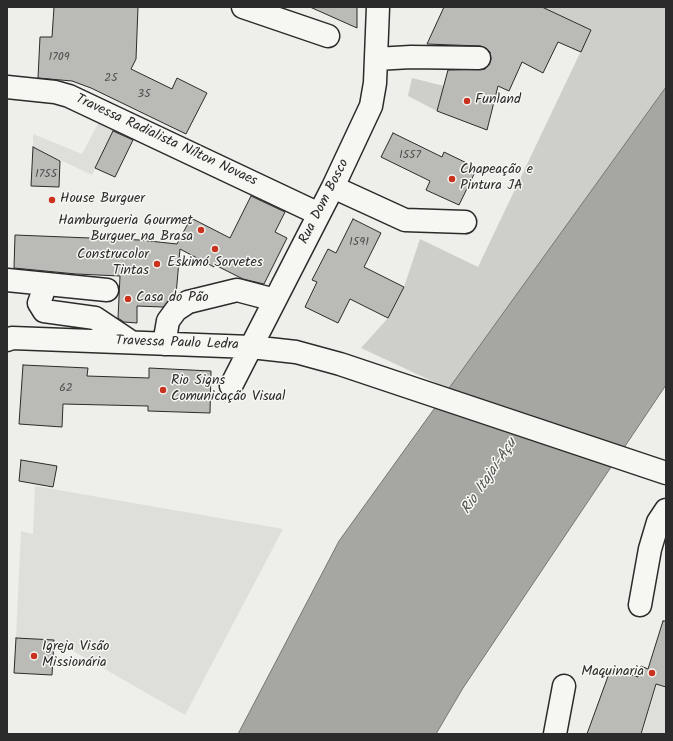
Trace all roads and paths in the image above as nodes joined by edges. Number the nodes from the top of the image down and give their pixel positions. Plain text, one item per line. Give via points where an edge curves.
1 (243, 7) edge
2 (378, 7) edge
3 (328, 36) dead end
4 (479, 58) dead end
5 (376, 59) junction
6 (7, 87) edge
7 (333, 187) junction
8 (319, 214) junction
9 (465, 222) dead end
10 (7, 280) edge
11 (46, 284) junction
12 (107, 290) dead end
13 (275, 300) junction
14 (9, 337) edge
15 (131, 342) junction
16 (164, 344) junction
17 (251, 347) junction
18 (231, 386) dead end
19 (666, 473) edge
20 (666, 510) edge
21 (640, 605) dead end
22 (564, 686) dead end
23 (555, 734) edge

1 - 3 street
2 - 5 street, Rua Dom Bosco
4 - 5 street
5 - 7 street, Rua Dom Bosco via 371,106
6 - 8 street, Travessa Radialista Nílton Novaes via 55,92 75,98
7 - 8 street, Rua Dom Bosco
7 - 9 street via 405,220
8 - 13 street, Rua Dom Bosco
10 - 11 street
11 - 12 street
11 - 15 street via 39,303 44,311 95,318
13 - 16 street via 237,290 188,302 176,310 168,321
13 - 17 street, Rua Dom Bosco
14 - 15 street, Travessa Paulo Ledra
15 - 16 street, Travessa Paulo Ledra
16 - 17 street, Travessa Paulo Ledra
17 - 18 street, Rua Dom Bosco
17 - 19 street, Travessa Paulo Ledra via 296,352 340,364
20 - 21 street via 658,522 650,549
22 - 23 street

